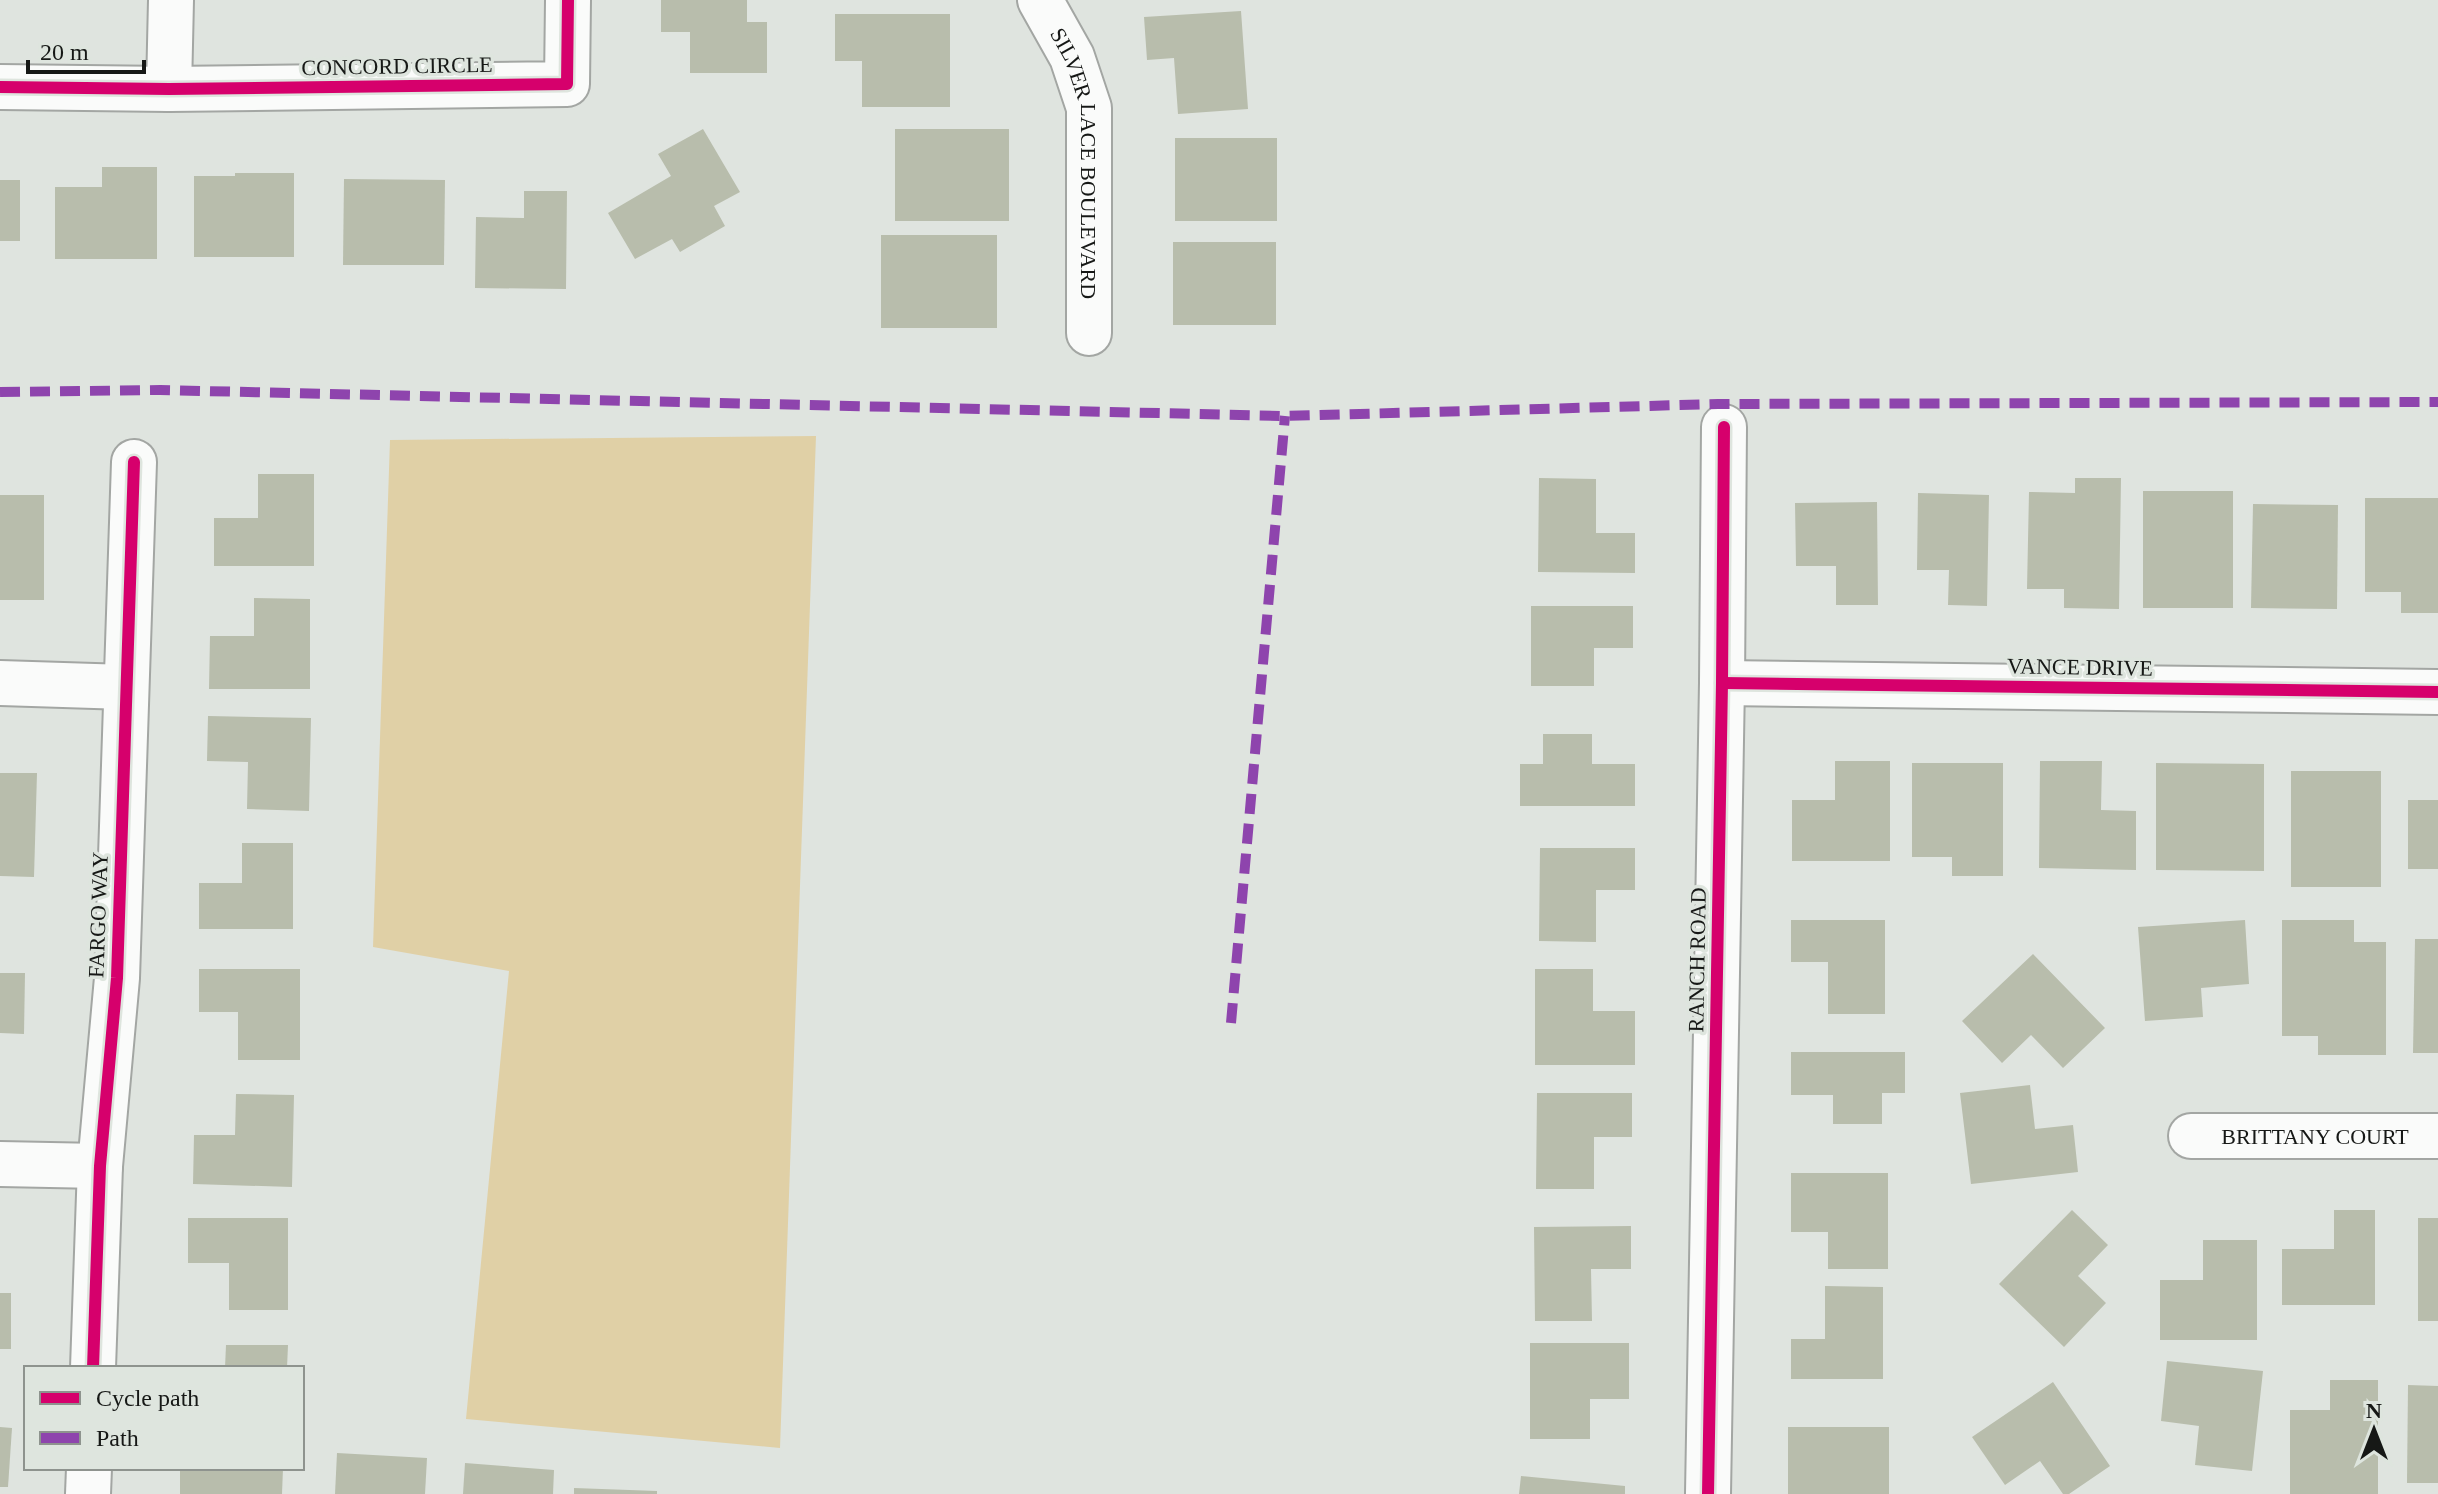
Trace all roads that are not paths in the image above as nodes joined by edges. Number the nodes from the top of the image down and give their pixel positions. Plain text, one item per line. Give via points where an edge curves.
1 (171, 0) edge
2 (568, 0) edge
3 (1040, 0) edge
4 (0, 87) edge
5 (169, 89) junction
6 (1089, 333) dead end
7 (1724, 427) dead end
8 (134, 462) dead end
9 (0, 683) edge
10 (1722, 683) junction
11 (126, 687) junction
12 (2438, 692) edge
13 (2191, 1136) dead end
14 (2438, 1136) edge
15 (0, 1164) edge
16 (100, 1166) junction
17 (93, 1366) edge
18 (89, 1470) edge
19 (88, 1494) edge
20 (1708, 1494) edge

1 - 5 street
2 - 5 street, CONCORD CIRCLE via 567,84
3 - 6 street, SILVER LACE BOULEVARD via 1072,57 1089,108
4 - 5 street, CONCORD CIRCLE
7 - 10 street, RANCH ROAD
8 - 11 street, FARGO WAY
9 - 11 street
10 - 12 street, VANCE DRIVE
10 - 20 street, RANCH ROAD
11 - 16 street, FARGO WAY via 117,978
13 - 14 street, BRITTANY COURT
15 - 16 street
16 - 17 street, FARGO WAY
18 - 19 street

